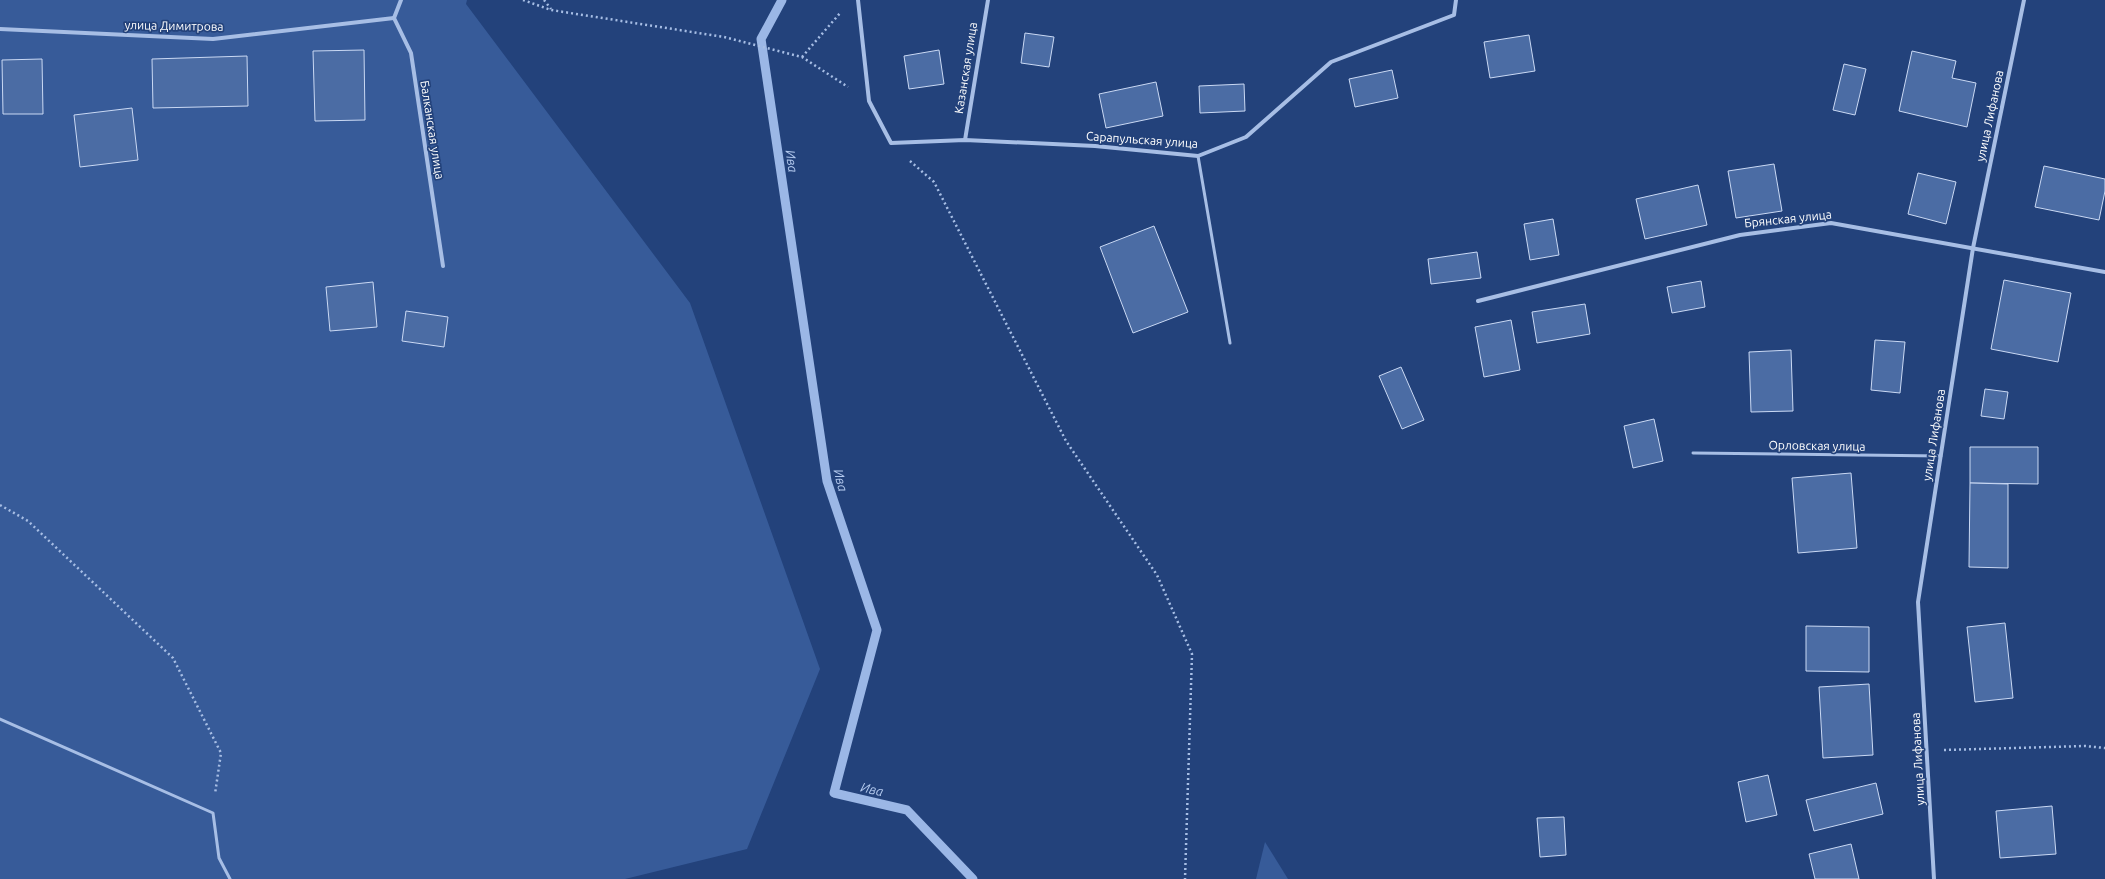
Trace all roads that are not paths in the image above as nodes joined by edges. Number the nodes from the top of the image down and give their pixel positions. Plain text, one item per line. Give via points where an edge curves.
1 (401, 0) edge
2 (858, 0) edge
3 (988, 0) edge
4 (1456, 0) edge
5 (2024, 0) edge
6 (394, 18) junction
7 (0, 29) edge
8 (965, 140) junction
9 (1198, 156) junction
10 (1973, 248) junction
11 (442, 266) dead end
12 (2105, 272) edge
13 (1478, 301) dead end
14 (1230, 343) dead end
15 (1693, 453) dead end
16 (1940, 456) junction
17 (0, 719) edge
18 (230, 879) edge
19 (1934, 879) edge

1 - 6 street
2 - 8 street, Сарапульская улица via 869,101 891,143
3 - 8 street, Казанская улица
4 - 9 street, Сарапульская улица via 1454,15 1331,62 1246,137
5 - 10 street, улица Лифанова
6 - 7 street, улица Димитрова via 213,39
6 - 11 street, Балканская улица via 410,53
8 - 9 street, Сарапульская улица via 1095,146
9 - 14 lane
10 - 12 street, Брянская улица
10 - 13 street, Брянская улица via 1831,223 1740,234
10 - 16 street, улица Лифанова
15 - 16 lane, Орловская улица
16 - 19 street, улица Лифанова via 1918,602
17 - 18 lane via 213,814 219,858

